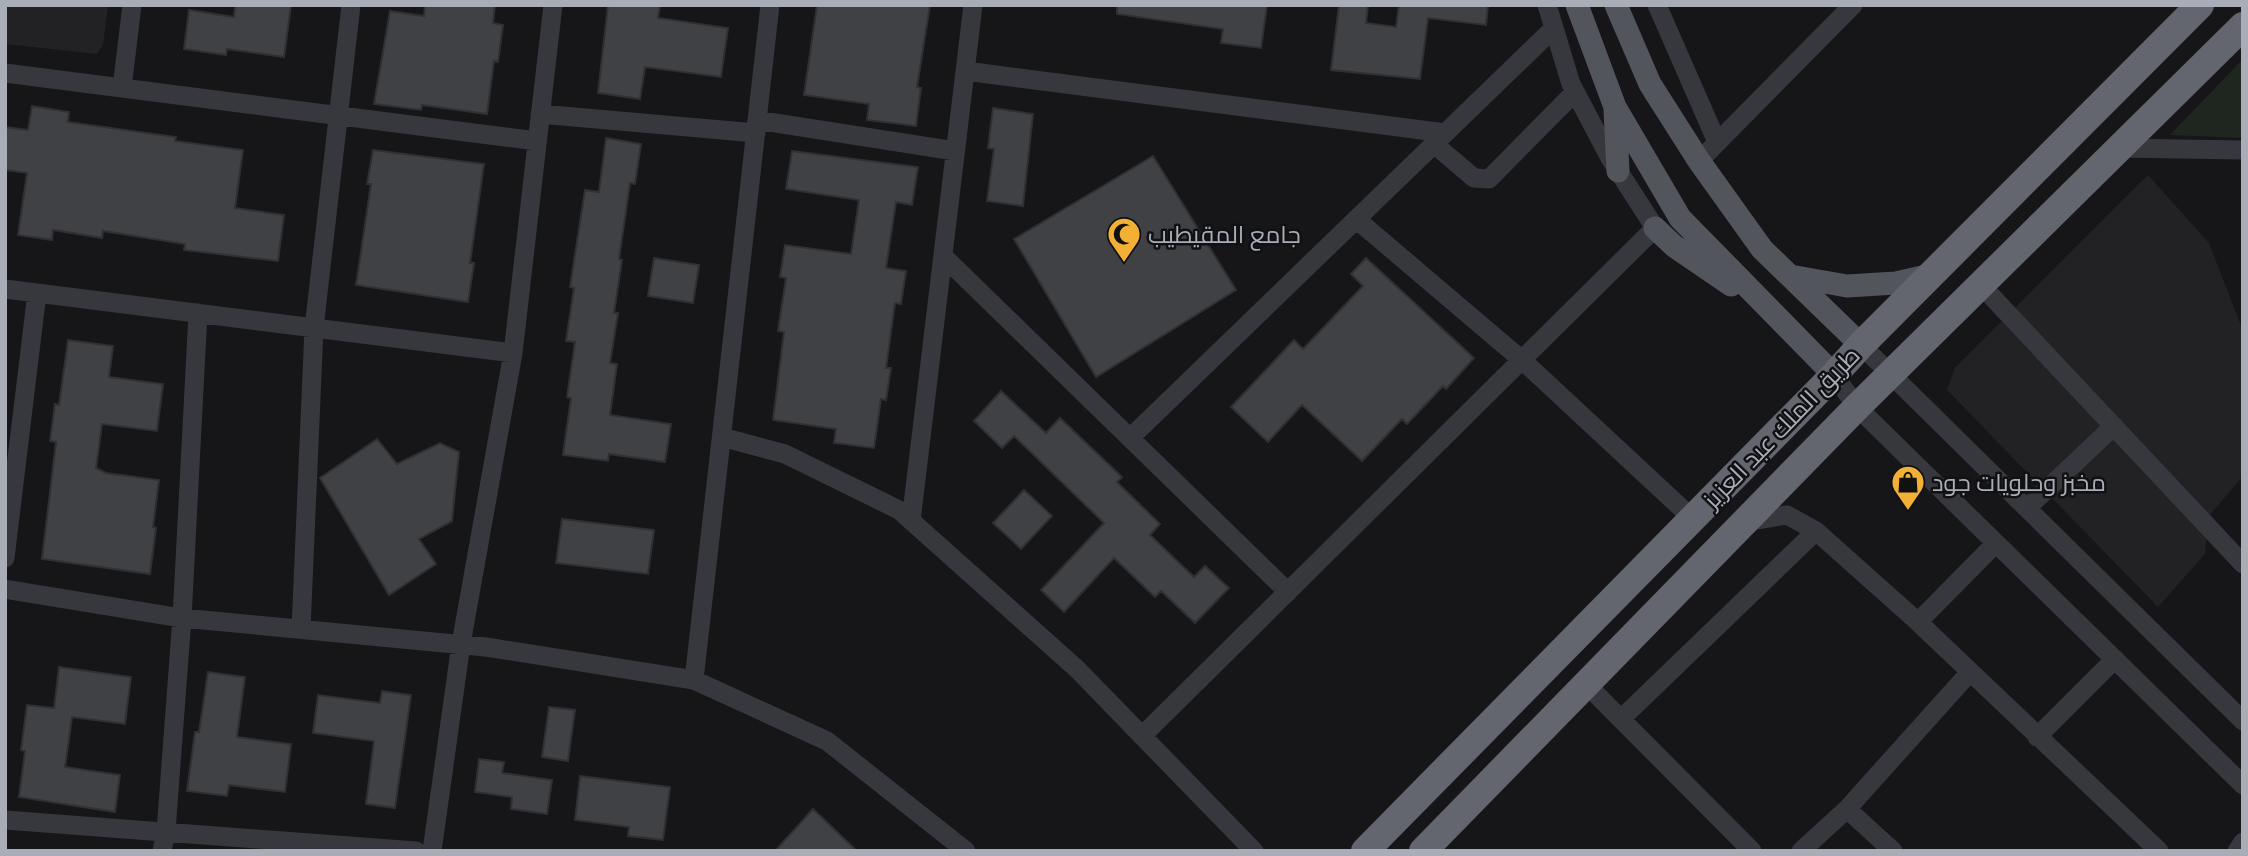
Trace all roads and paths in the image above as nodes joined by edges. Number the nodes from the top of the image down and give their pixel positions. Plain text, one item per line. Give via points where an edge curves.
1 (132, 5) edge
2 (351, 5) edge
3 (553, 5) edge
4 (770, 5) edge
5 (973, 5) edge
6 (1547, 5) edge
7 (1577, 5) edge
8 (1616, 5) edge
9 (1657, 5) edge
10 (1853, 5) edge
11 (2189, 9) edge
12 (2243, 26) edge
13 (1554, 28) junction
14 (2243, 43) edge
15 (2213, 55) junction
16 (965, 71) junction
17 (5, 73) edge
18 (122, 88) junction
19 (1575, 92) junction
20 (1615, 107) junction
21 (540, 114) junction
22 (339, 116) junction
23 (756, 127) junction
24 (1440, 138) junction
25 (537, 141) junction
26 (1717, 142) junction
27 (2119, 148) junction
28 (2243, 150) edge
29 (956, 151) junction
30 (1699, 161) junction
31 (1618, 171) junction
32 (1356, 219) junction
33 (1655, 228) junction
34 (943, 256) junction
35 (1931, 275) junction
36 (1790, 276) junction
37 (1981, 285) junction
38 (5, 289) edge
39 (37, 292) junction
40 (1768, 310) junction
41 (198, 313) junction
42 (314, 328) junction
43 (1861, 345) junction
44 (513, 353) junction
45 (1522, 360) junction
46 (1892, 374) junction
47 (1834, 375) junction
48 (1857, 407) junction
49 (2114, 426) junction
50 (722, 437) junction
51 (1130, 438) junction
52 (9, 498) edge
53 (2027, 508) junction
54 (1692, 518) junction
55 (911, 521) junction
56 (1744, 522) junction
57 (1816, 531) junction
58 (1996, 543) junction
59 (5, 558) edge
60 (2243, 564) edge
61 (5, 589) edge
62 (1288, 592) junction
63 (182, 618) junction
64 (1918, 622) junction
65 (300, 629) junction
66 (461, 644) junction
67 (2115, 659) junction
68 (1970, 672) junction
69 (694, 680) junction
70 (1586, 684) junction
71 (2239, 715) edge
72 (1621, 719) junction
73 (1142, 736) junction
74 (2037, 737) junction
75 (2243, 785) edge
76 (1847, 809) junction
77 (5, 820) edge
78 (166, 831) junction
79 (2243, 842) edge
80 (162, 851) edge
81 (416, 851) edge
82 (432, 851) edge
83 (966, 851) edge
84 (1254, 851) edge
85 (1365, 851) edge
86 (1423, 851) edge
87 (1752, 851) edge
88 (1801, 851) edge
89 (1893, 851) edge
90 (2159, 851) edge
91 (2237, 851) edge

1 - 18 street
2 - 22 street
3 - 21 street
4 - 23 street
5 - 16 street
6 - 13 street
7 - 20 main road
8 - 30 main road via 1650,84
9 - 26 street
10 - 26 street
11 - 35 highway, طريق الملك عبد العزيز
12 - 15 highway, طريق الملك عبد العزيز
13 - 19 street
13 - 24 street
14 - 15 street
15 - 27 highway, طريق الملك عبد العزيز
16 - 24 street
16 - 29 street
17 - 18 street
18 - 22 street
19 - 24 street via 1489,179 1474,178
19 - 31 street
20 - 31 main road
20 - 40 main road via 1680,218
21 - 23 street
21 - 25 street
22 - 25 street
22 - 42 street
23 - 29 street
23 - 50 street
24 - 32 street
25 - 44 street
26 - 30 street
27 - 28 street
27 - 37 highway, طريق الملك عبد العزيز
29 - 34 street
30 - 36 main road via 1762,249
31 - 33 street
32 - 45 street
32 - 51 street
33 - 40 main road
33 - 45 street
34 - 51 street
34 - 55 street
35 - 36 main road via 1896,284 1847,286
35 - 43 highway, طريق الملك عبد العزيز
36 - 43 main road
37 - 46 highway, طريق الملك عبد العزيز
37 - 49 street
38 - 39 street
39 - 41 street
39 - 52 street
40 - 47 main road
41 - 42 street
41 - 63 street
42 - 44 street
42 - 65 street
43 - 46 street
43 - 47 highway, طريق الملك عبد العزيز
44 - 66 street
45 - 54 street
45 - 62 street
46 - 48 highway, طريق الملك عبد العزيز
46 - 53 street
47 - 48 street
47 - 54 highway, طريق الملك عبد العزيز
48 - 56 highway, طريق الملك عبد العزيز
48 - 58 street
49 - 53 street
49 - 60 street
50 - 55 street via 785,454 899,510
50 - 69 street
51 - 62 street
52 - 59 street
53 - 71 street
54 - 85 highway, طريق الملك عبد العزيز
55 - 73 street via 1077,669
56 - 57 street via 1787,515
56 - 70 highway, طريق الملك عبد العزيز
57 - 64 street
57 - 72 street
58 - 64 street
58 - 67 street
61 - 63 street
62 - 73 street
63 - 65 street
63 - 78 street
64 - 68 street
65 - 66 street
66 - 69 street
66 - 82 street
67 - 74 street
67 - 75 street
68 - 74 street
68 - 76 street
69 - 83 street via 827,741
70 - 72 street
70 - 86 highway, طريق الملك عبد العزيز
72 - 87 street
73 - 84 street
74 - 90 street
76 - 88 street
76 - 89 street
77 - 78 street
78 - 80 street
78 - 81 street
79 - 91 street

